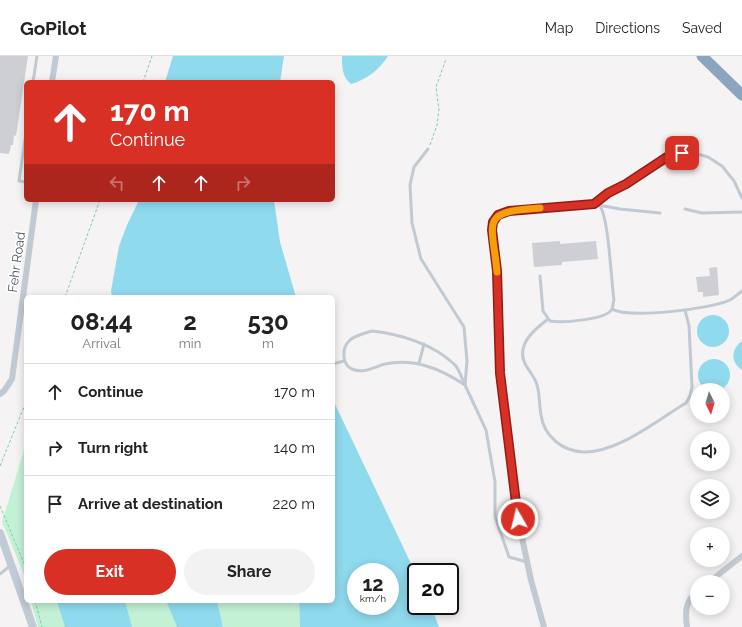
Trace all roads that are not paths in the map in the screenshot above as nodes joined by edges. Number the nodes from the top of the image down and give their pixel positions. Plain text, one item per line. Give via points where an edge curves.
1 (37, 56) edge
2 (56, 56) edge
3 (702, 56) edge
4 (33, 80) edge
5 (52, 80) edge
6 (742, 96) edge
7 (24, 147) edge
8 (428, 150) road end
9 (24, 182) edge
10 (742, 198) edge
11 (36, 202) edge
12 (594, 204) junction
13 (600, 206) junction
14 (685, 209) dead end
15 (742, 212) edge
16 (660, 213) dead end
17 (540, 276) dead end
18 (742, 291) edge
19 (612, 309) junction
20 (685, 310) junction
21 (548, 319) junction
22 (424, 344) junction
23 (344, 361) junction
24 (335, 363) edge
25 (419, 363) junction
26 (466, 385) junction
27 (0, 394) edge
28 (518, 519) joint
29 (0, 533) edge
30 (742, 556) edge
31 (527, 562) junction
32 (12, 565) junction
33 (0, 574) edge
34 (718, 575) edge
35 (690, 599) edge
36 (24, 600) edge
37 (25, 603) edge
38 (33, 627) edge
39 (544, 627) edge
40 (686, 627) edge

1 - 4 lane
2 - 5 street
3 - 6 highway
7 - 9 lane via 19,181
8 - 26 lane via 414,167 410,185 412,223 421,259 464,327
10 - 12 lane via 734,181 722,166 708,157 682,153 667,157
11 - 27 street, Fehr Road via 12,379
12 - 13 lane
12 - 28 lane via 509,211 498,215 493,222 506,436
13 - 16 lane
13 - 19 lane via 606,224 614,300
14 - 15 lane via 702,213
17 - 21 lane via 543,311
18 - 20 lane via 731,300
19 - 20 lane via 619,313 633,314
19 - 21 lane via 607,315 598,318 555,322
20 - 21 lane via 689,322 692,387 686,403 627,439 593,452 564,448 555,442 542,423 537,386 524,365 522,351 533,332
22 - 23 lane via 372,331 349,341 344,350
22 - 25 lane
22 - 26 lane via 455,364
23 - 24 lane
23 - 25 lane via 351,369 361,372 400,362
25 - 26 lane via 441,371
26 - 31 lane via 486,430 495,482 495,516 498,530 509,557
28 - 31 street
29 - 32 street
30 - 34 street
31 - 39 street
32 - 33 lane
32 - 36 street
35 - 40 street via 686,608
37 - 38 street

